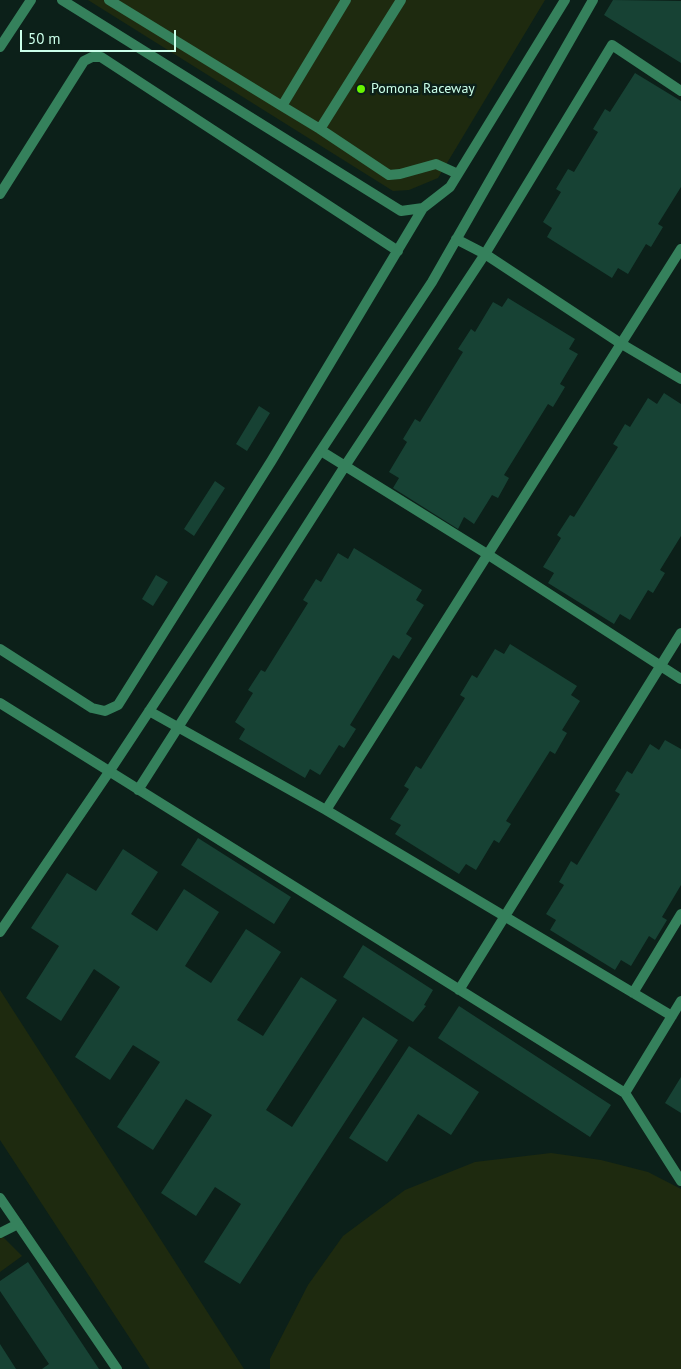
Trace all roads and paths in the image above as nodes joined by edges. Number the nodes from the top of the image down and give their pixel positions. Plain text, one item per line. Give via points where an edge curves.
1 (31, 0) edge
2 (62, 0) edge
3 (110, 0) edge
4 (346, 0) edge
5 (401, 0) edge
6 (565, 0) edge
7 (593, 0) edge
8 (0, 47) edge
9 (681, 91) edge
10 (282, 106) junction
11 (320, 129) junction
12 (458, 174) junction
13 (0, 194) edge
14 (423, 208) junction
15 (456, 239) junction
16 (681, 249) edge
17 (398, 251) junction
18 (485, 254) junction
19 (620, 343) junction
20 (681, 380) edge
21 (321, 451) junction
22 (345, 466) junction
23 (487, 554) junction
24 (681, 633) edge
25 (0, 649) edge
26 (661, 666) junction
27 (681, 679) edge
28 (0, 703) edge
29 (149, 711) junction
30 (178, 729) junction
31 (109, 772) junction
32 (138, 790) junction
33 (326, 810) junction
34 (681, 914) edge
35 (504, 916) junction
36 (0, 932) edge
37 (459, 990) junction
38 (633, 993) junction
39 (681, 1001) edge
40 (672, 1016) junction
41 (625, 1093) junction
42 (681, 1181) edge
43 (0, 1198) edge
44 (18, 1224) junction
45 (0, 1233) edge
46 (117, 1369) edge

1 - 8 lane
2 - 14 lane via 401,211
3 - 10 lane
4 - 10 lane
5 - 11 lane
6 - 12 lane
7 - 15 lane
9 - 18 lane via 612,45
10 - 11 lane
11 - 12 lane via 389,175 436,164
12 - 14 lane via 450,186
13 - 17 lane via 84,60 101,57
14 - 17 lane
15 - 18 lane
15 - 21 lane via 432,282
16 - 19 lane
17 - 25 lane via 118,705 105,711 92,708
18 - 19 lane
18 - 22 lane
19 - 20 lane
19 - 23 lane
21 - 22 lane
21 - 29 lane
22 - 23 lane
22 - 30 lane
23 - 26 lane
23 - 33 lane
24 - 26 lane
26 - 27 lane
26 - 35 lane
28 - 31 lane
29 - 30 lane
29 - 31 lane
30 - 32 lane
30 - 33 lane
31 - 32 lane
31 - 36 lane
32 - 37 lane
33 - 35 lane
34 - 38 lane
35 - 37 lane
35 - 38 lane
37 - 41 lane
38 - 40 lane
39 - 40 lane
40 - 41 lane
41 - 42 lane
43 - 44 lane
44 - 45 lane
44 - 46 lane

